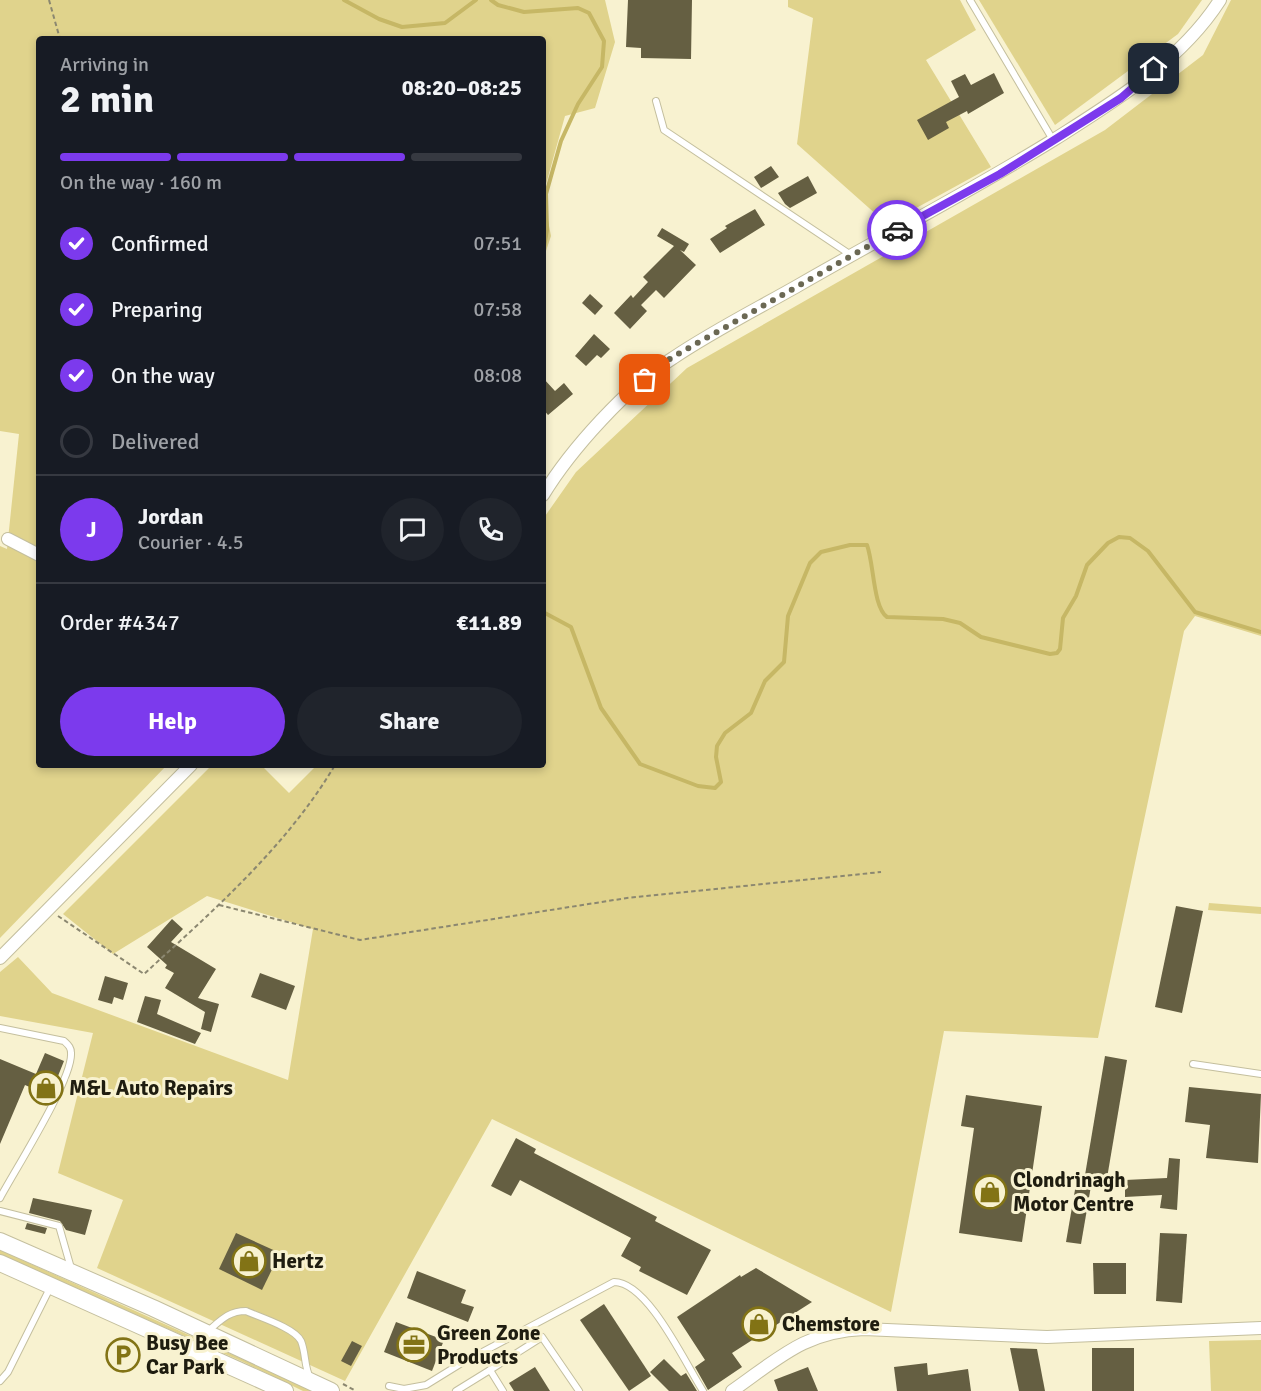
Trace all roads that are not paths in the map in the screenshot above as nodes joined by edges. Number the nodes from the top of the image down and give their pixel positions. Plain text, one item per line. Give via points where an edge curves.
1 (970, 0) edge
2 (1220, 0) edge
3 (656, 101) dead end
4 (1053, 140) junction
5 (851, 255) junction
6 (546, 490) edge
7 (8, 540) dead end
8 (36, 554) edge
9 (188, 768) edge
10 (0, 958) edge
11 (0, 1028) edge
12 (1194, 1064) dead end
13 (1261, 1074) edge
14 (0, 1198) edge
15 (0, 1211) edge
16 (0, 1241) edge
17 (0, 1263) edge
18 (73, 1273) junction
19 (51, 1285) junction
20 (1261, 1328) edge
21 (207, 1333) junction
22 (490, 1370) junction
23 (0, 1381) edge
24 (330, 1386) edge
25 (389, 1386) dead end
26 (285, 1391) edge
27 (456, 1391) edge
28 (503, 1391) edge
29 (579, 1391) edge
30 (703, 1391) edge
31 (732, 1391) edge

1 - 4 lane
2 - 4 street via 1203,26 1121,98
3 - 5 lane via 664,130
4 - 5 street via 1000,174
5 - 6 street via 671,358 633,390 561,465
7 - 8 street
9 - 10 street
11 - 14 lane via 64,1041 71,1054 56,1098
12 - 13 lane
15 - 18 lane via 59,1226
16 - 18 main road
17 - 19 main road
18 - 21 main road
19 - 23 lane
19 - 26 main road
20 - 31 street via 1047,1337 836,1330 793,1347
21 - 24 main road
21 - 24 lane via 225,1315 246,1311 292,1331 300,1339 305,1368
22 - 27 lane
22 - 28 lane
22 - 29 lane via 542,1337
25 - 30 lane via 404,1389 426,1385 614,1282 622,1282 646,1300

